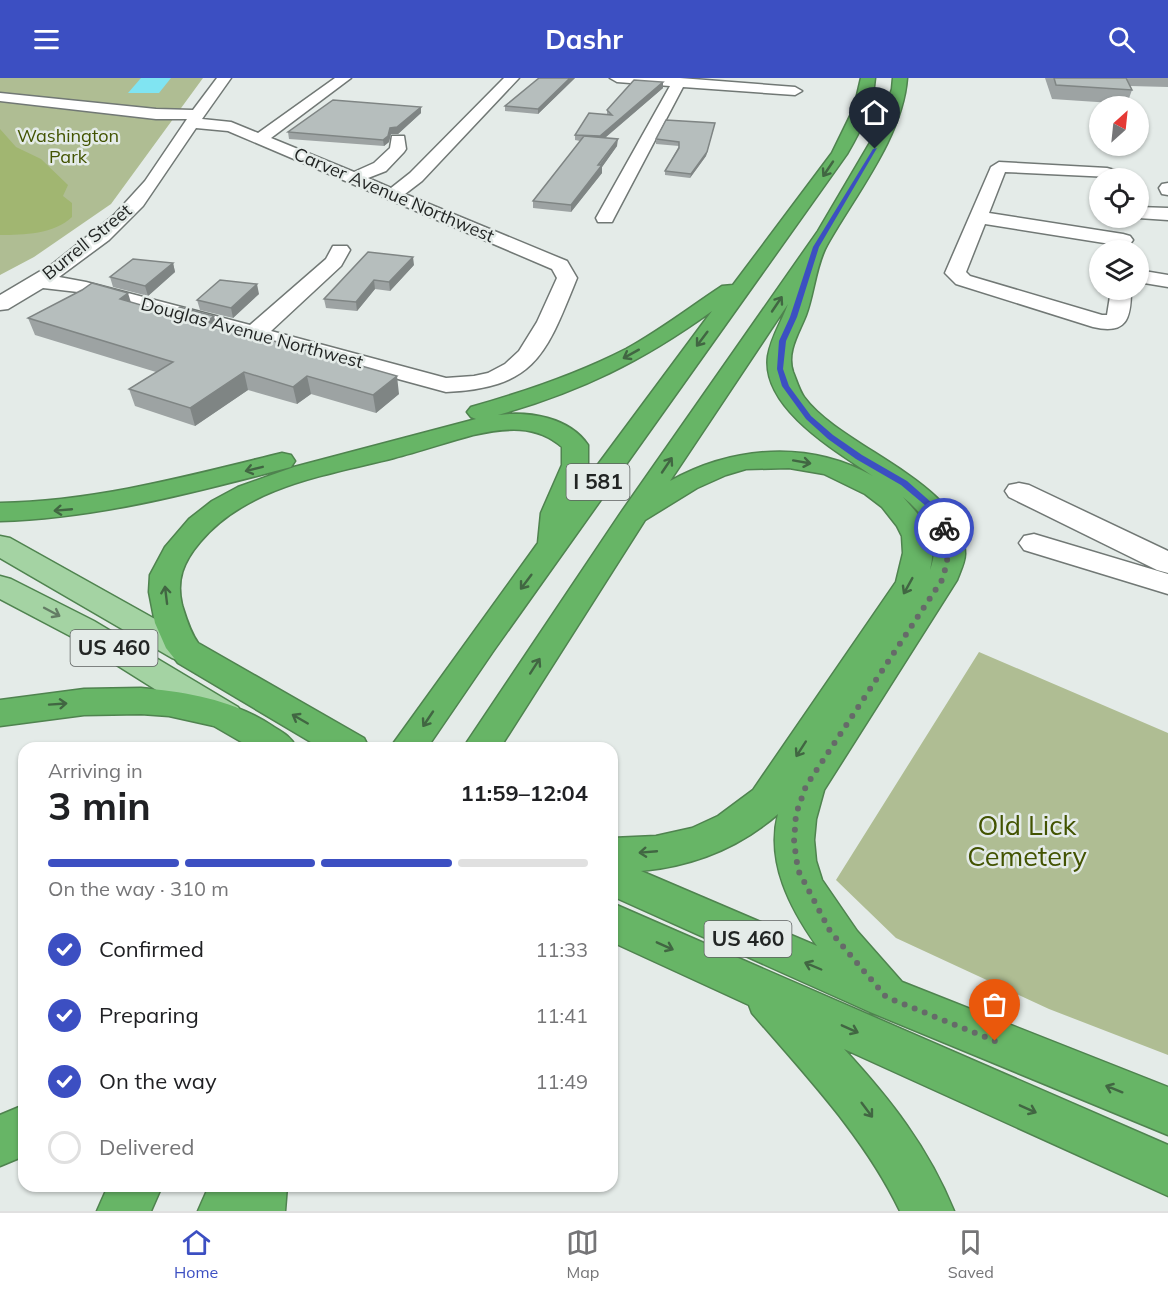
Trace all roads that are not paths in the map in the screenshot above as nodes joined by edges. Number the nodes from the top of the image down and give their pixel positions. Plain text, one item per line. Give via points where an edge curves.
1 (224, 78) edge
2 (344, 78) edge
3 (512, 78) edge
4 (616, 78) edge
5 (868, 78) edge
6 (900, 78) edge
7 (668, 80) edge
8 (795, 91) dead end
9 (6, 95) edge
10 (194, 119) junction
11 (260, 139) junction
12 (398, 139) edge
13 (1089, 172) edge
14 (355, 178) junction
15 (394, 194) junction
16 (1149, 213) edge
17 (1168, 214) edge
18 (977, 217) junction
19 (605, 218) dead end
20 (1097, 240) edge
21 (816, 247) junction
22 (340, 250) dead end
23 (750, 275) junction
24 (1149, 278) edge
25 (38, 281) junction
26 (1168, 281) edge
27 (559, 297) joint
28 (1120, 300) edge
29 (0, 304) edge
30 (254, 334) junction
31 (1019, 491) dead end
32 (0, 512) edge
33 (634, 514) junction
34 (1034, 543) dead end
35 (0, 545) edge
36 (553, 546) junction
37 (1168, 563) edge
38 (1168, 584) edge
39 (0, 586) edge
40 (184, 650) junction
41 (0, 713) edge
42 (225, 716) junction
43 (269, 742) edge
44 (341, 742) edge
45 (412, 742) edge
46 (485, 742) edge
47 (618, 855) edge
48 (618, 880) edge
49 (618, 925) edge
50 (758, 988) junction
51 (886, 997) junction
52 (1168, 1110) edge
53 (18, 1133) edge
54 (0, 1141) edge
55 (1168, 1171) edge
56 (134, 1192) edge
57 (233, 1192) edge
58 (261, 1192) edge
59 (123, 1211) edge
60 (224, 1211) edge
61 (259, 1211) edge
62 (928, 1211) edge

1 - 10 street, Burrell Street
2 - 11 street
3 - 15 street via 416,177
4 - 7 street
5 -> 23 highway, I 581 via 855,125 839,154
6 - 21 highway, I 581 via 886,129
7 - 8 street
7 - 19 street
9 - 10 street, Carver Avenue Northwest via 134,115
10 - 11 street, Carver Avenue Northwest
10 - 25 street, Burrell Street via 132,208 82,251
11 - 14 street, Carver Avenue Northwest
12 - 14 street via 398,149 380,167
13 - 18 street via 999,167
14 - 15 street, Carver Avenue Northwest
15 - 27 street, Carver Avenue Northwest via 555,262 566,271 567,278
16 - 17 street
18 - 20 street
18 - 28 street via 955,273 963,280 1101,322 1118,318
33 -> 21 highway, I 581
21 - 51 highway via 780,350 780,369 786,386 808,417 831,437 904,483 929,504 942,522 949,542 950,554 942,580 806,786 796,814 798,870 812,900 830,931
22 - 30 street via 334,262
23 -> 32 highway via 621,360 493,408 104,505 46,512
23 -> 36 highway, I 581
24 - 26 street
25 - 29 street, Burrell Street
25 - 30 street, Douglas Avenue Northwest via 80,286
27 - 30 street, Douglas Avenue Northwest via 538,343 522,363 502,376 461,386
31 - 37 street
46 -> 33 highway, I 581
33 -> 47 highway via 725,466 768,459 793,460 845,473 882,493 914,529 918,562 911,583 767,801 746,821 719,837 691,846
34 - 38 street
35 - 40 main road, US 460
40 -> 36 highway via 164,594 165,576 173,557 189,534 215,512 257,489 292,476 484,424 536,423 566,436 577,454 555,513
36 -> 45 highway, I 581
39 -> 42 main road, US 460 via 82,629
44 -> 40 highway, US 460
41 -> 42 highway via 50,705 129,701 164,703
42 - 43 highway, US 460
51 -> 48 highway, US 460
49 -> 50 highway, US 460
50 -> 55 highway, US 460
50 -> 62 highway via 868,1111 903,1162
52 -> 51 highway, US 460
53 - 54 highway
56 - 59 highway
57 - 60 highway
58 - 61 highway

